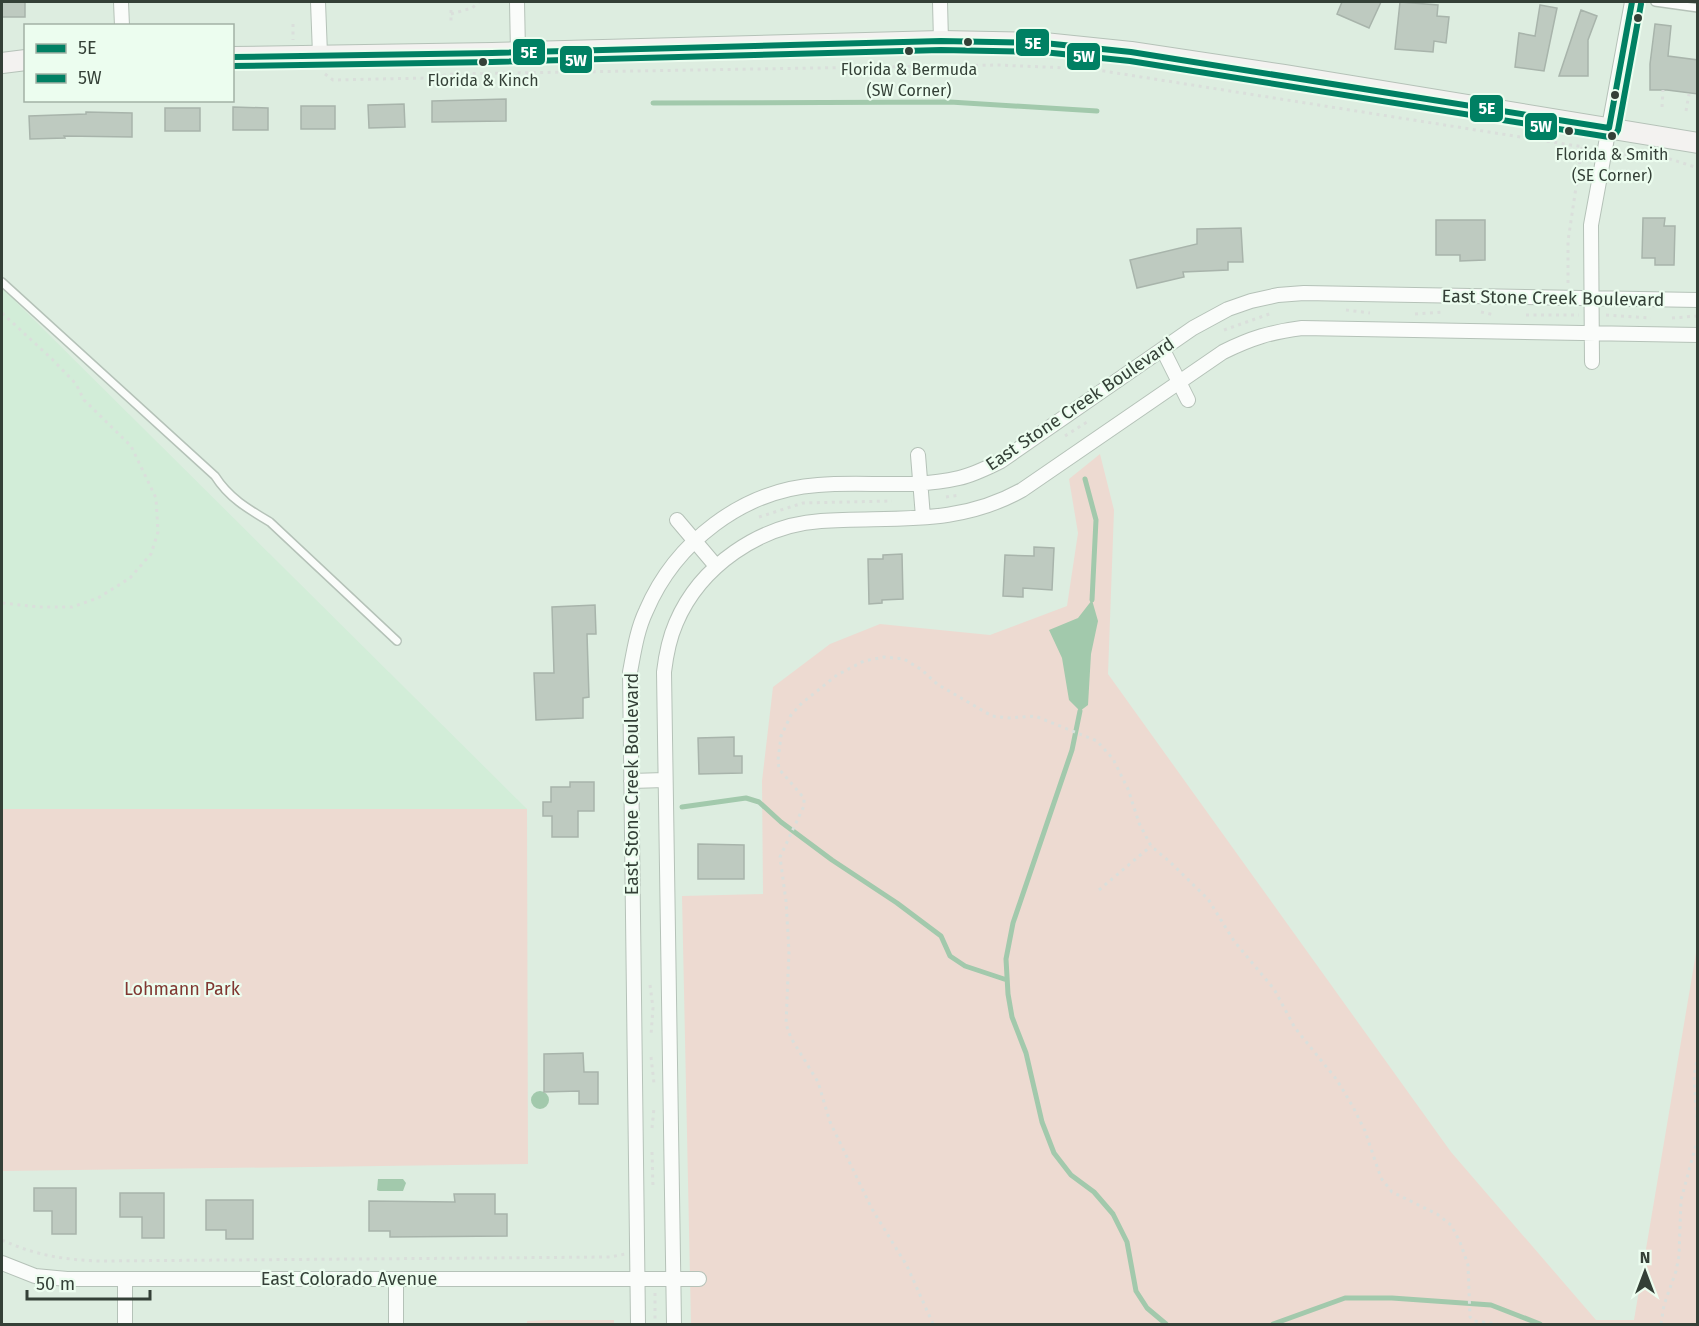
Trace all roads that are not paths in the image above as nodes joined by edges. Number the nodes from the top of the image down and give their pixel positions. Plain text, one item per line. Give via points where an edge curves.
1 (121, 2) edge
2 (318, 2) edge
3 (518, 2) edge
4 (940, 2) edge
5 (1632, 2) edge
6 (1655, 2) edge
7 (1698, 8) edge
8 (122, 24) edge
9 (941, 41) junction
10 (518, 52) junction
11 (320, 54) junction
12 (234, 57) edge
13 (24, 60) edge
14 (2, 63) edge
15 (1610, 128) junction
16 (1698, 143) edge
17 (2, 282) edge
18 (1592, 299) junction
19 (1698, 300) edge
20 (1592, 333) junction
21 (1698, 335) edge
22 (1163, 350) junction
23 (1592, 362) dead end
24 (1179, 381) junction
25 (1188, 400) dead end
26 (918, 455) dead end
27 (921, 484) junction
28 (923, 517) junction
29 (677, 520) dead end
30 (694, 541) junction
31 (716, 566) junction
32 (397, 640) dead end
33 (665, 780) junction
34 (631, 781) junction
35 (2, 1263) edge
36 (125, 1279) junction
37 (638, 1279) junction
38 (674, 1279) junction
39 (699, 1279) dead end
40 (396, 1280) junction
41 (124, 1324) edge
42 (396, 1324) edge
43 (638, 1324) edge
44 (674, 1324) edge

1 - 8 street
2 - 11 street
3 - 10 street
4 - 9 street
5 - 15 street
6 - 7 lane
9 - 10 street
9 - 15 street via 1044,43 1131,52
10 - 11 street
11 - 12 street
13 - 14 street
15 - 16 street
15 - 18 street via 1591,225
17 - 32 lane via 215,476 225,491 270,522
18 - 19 street, East Stone Creek Boulevard
18 - 20 street
18 - 22 street, East Stone Creek Boulevard via 1278,295 1228,309 1192,328
20 - 21 street, East Stone Creek Boulevard
20 - 23 street
20 - 24 street, East Stone Creek Boulevard via 1302,328 1251,338
22 - 24 street
22 - 27 street, East Stone Creek Boulevard via 1001,461 961,478
24 - 25 street
24 - 28 street, East Stone Creek Boulevard via 1005,500 952,516
26 - 27 street
27 - 28 street
27 - 30 street, East Stone Creek Boulevard via 817,485 792,489 731,512
28 - 31 street, East Stone Creek Boulevard via 796,525 748,544
29 - 30 street
30 - 31 street
30 - 34 street, East Stone Creek Boulevard via 660,581 636,638 630,672
31 - 33 street, East Stone Creek Boulevard via 685,606 667,651
33 - 34 street
33 - 38 street, East Stone Creek Boulevard
34 - 37 street, East Stone Creek Boulevard
35 - 36 street, East Colorado Avenue via 35,1276
36 - 40 street, East Colorado Avenue
36 - 41 street
37 - 38 street, East Colorado Avenue
37 - 40 street, East Colorado Avenue
37 - 43 street, East Stone Creek Boulevard
38 - 39 street, East Colorado Avenue
38 - 44 street, East Stone Creek Boulevard
40 - 42 street

